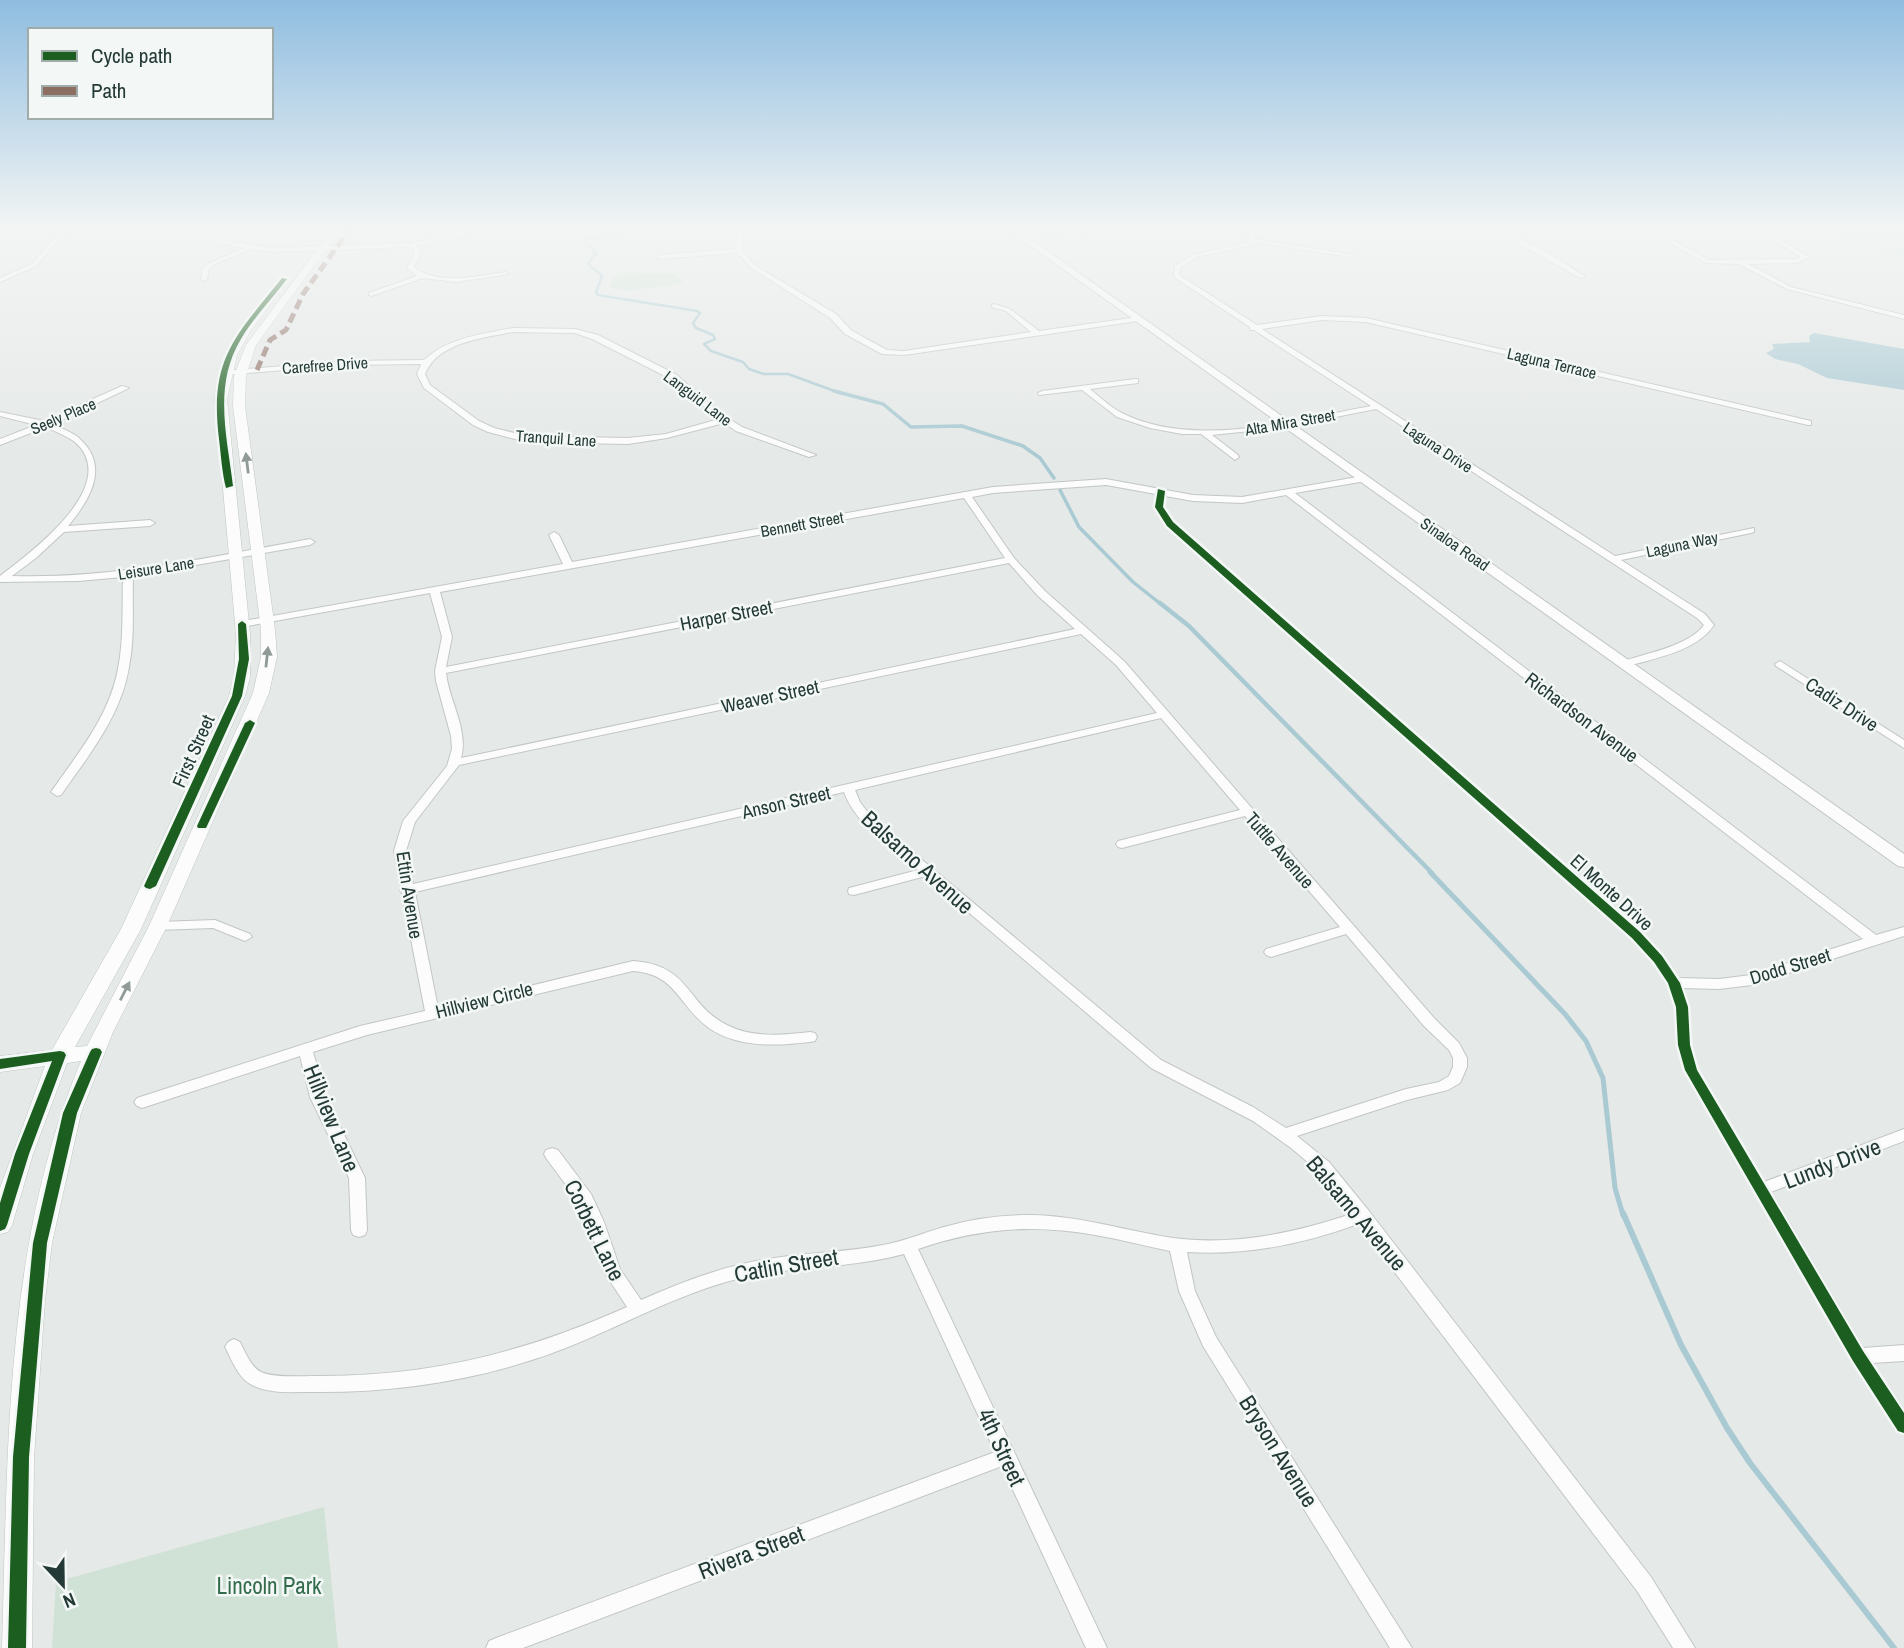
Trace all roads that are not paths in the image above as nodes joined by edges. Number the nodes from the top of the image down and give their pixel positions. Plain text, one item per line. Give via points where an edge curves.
1 (266, 303) edge
2 (282, 303) edge
3 (811, 303) edge
4 (1115, 303) edge
5 (1215, 303) edge
6 (1848, 303) edge
7 (994, 306) dead end
8 (1904, 317) edge
9 (1138, 319) junction
10 (1253, 328) junction
11 (1038, 334) junction
12 (426, 362) junction
13 (241, 371) junction
14 (224, 373) junction
15 (1135, 381) dead end
16 (125, 388) dead end
17 (1085, 389) junction
18 (1042, 393) dead end
19 (1376, 407) junction
20 (0, 414) edge
21 (725, 421) junction
22 (1283, 423) junction
23 (1808, 423) dead end
24 (45, 424) junction
25 (1203, 432) junction
26 (0, 442) edge
27 (812, 455) dead end
28 (1236, 457) dead end
29 (1363, 479) junction
30 (1161, 491) junction
31 (1289, 493) junction
32 (966, 495) junction
33 (150, 523) dead end
34 (59, 530) junction
35 (1751, 530) dead end
36 (554, 535) dead end
37 (310, 542) dead end
38 (258, 551) junction
39 (236, 555) junction
40 (1612, 559) junction
41 (1011, 560) junction
42 (568, 565) junction
43 (128, 573) junction
44 (1, 579) edge
45 (434, 589) junction
46 (267, 620) junction
47 (243, 624) junction
48 (1085, 630) junction
49 (1625, 664) junction
50 (1780, 664) dead end
51 (440, 671) junction
52 (1165, 714) junction
53 (1904, 745) edge
54 (454, 762) junction
55 (848, 787) junction
56 (57, 792) dead end
57 (1247, 812) junction
58 (1122, 844) dead end
59 (1904, 862) edge
60 (926, 872) junction
61 (406, 890) junction
62 (853, 891) dead end
63 (158, 926) junction
64 (1349, 929) junction
65 (1904, 931) edge
66 (245, 937) dead end
67 (1874, 941) junction
68 (1271, 952) dead end
69 (1674, 984) junction
70 (432, 1012) junction
71 (810, 1037) dead end
72 (305, 1049) junction
73 (96, 1052) junction
74 (60, 1055) junction
75 (0, 1064) edge
76 (142, 1101) dead end
77 (1286, 1134) junction
78 (1904, 1135) edge
79 (552, 1154) dead end
80 (1760, 1190) junction
81 (1363, 1216) junction
82 (0, 1224) edge
83 (359, 1230) dead end
84 (908, 1245) junction
85 (1177, 1245) junction
86 (637, 1308) junction
87 (234, 1348) dead end
88 (1904, 1353) edge
89 (1858, 1356) junction
90 (1904, 1426) edge
91 (1007, 1456) junction
92 (17, 1648) edge
93 (496, 1648) edge
94 (1097, 1648) edge
95 (1402, 1648) edge
96 (1685, 1648) edge

1 - 14 main road, First Street via 243,333
2 - 13 main road, First Street via 251,345
3 - 11 street via 848,332 885,352
4 - 9 street, Sinaloa Road
5 - 10 street, Laguna Drive
6 - 8 street
7 - 11 street via 1008,310
9 - 11 street
9 - 22 street, Sinaloa Road
10 - 19 street, Laguna Drive
10 - 23 street, Laguna Terrace via 1322,318 1366,320
12 - 13 street, Carefree Drive
12 - 21 street, Languid Lane via 450,346 490,334 575,331 674,377
12 - 21 street, Tranquil Lane via 421,374 427,386 476,423 510,436 628,441
13 - 14 street, Carefree Drive
38 -> 13 main road, First Street via 239,406
14 - 39 main road, First Street via 221,399
15 - 17 street
16 - 24 street, Seely Place
17 - 18 street
17 - 25 street, Alta Mira Street via 1131,420
19 - 22 street, Alta Mira Street
19 - 40 street, Laguna Drive
20 - 24 street
21 - 27 street, Languid Lane
22 - 25 street, Alta Mira Street
22 - 29 street, Sinaloa Road
24 - 26 street, Seely Place
24 - 34 street via 80,441 94,464 89,493
25 - 28 street
29 - 31 street, Bennett Street
29 - 49 street, Sinaloa Road
30 - 31 street, Bennett Street via 1226,500
30 - 32 street, Bennett Street via 1087,482
30 - 69 street, El Monte Drive via 1159,506 1170,524 1636,935
31 - 67 street, Richardson Avenue
32 - 41 street, Tuttle Avenue
32 - 42 street, Bennett Street
33 - 34 street
34 - 44 street
35 - 40 street, Laguna Way
36 - 42 street
37 - 38 street, Leisure Lane
38 - 39 street, Leisure Lane
38 - 46 main road, First Street
39 - 43 street, Leisure Lane
39 - 47 main road, First Street
40 - 49 street, Laguna Drive via 1709,625 1705,633 1682,644
41 - 48 street, Tuttle Avenue
41 - 51 street, Harper Street
42 - 45 street, Bennett Street
43 - 44 street, Leisure Lane via 62,580
43 - 56 street via 121,680 103,725
45 - 46 street, Bennett Street
45 - 51 street via 447,637
46 - 47 street, Bennett Street
63 -> 46 main road, First Street via 261,693 268,657
47 - 74 main road, First Street via 244,659 237,696 131,929
48 - 52 street, Tuttle Avenue
48 - 54 street, Weaver Street
49 - 59 street, Sinaloa Road
50 - 53 street, Cadiz Drive
51 - 54 street via 457,736
52 - 55 street, Anson Street
52 - 57 street, Tuttle Avenue
54 - 61 street, Ettin Avenue via 403,836 400,851
55 - 60 street, Balsamo Avenue via 867,820
55 - 61 street, Anson Street
57 - 58 street
57 - 64 street, Tuttle Avenue
60 - 62 street
60 - 77 street, Balsamo Avenue via 1156,1064
61 - 70 street, Ettin Avenue
63 - 66 street via 215,924
73 -> 63 main road, First Street
64 - 68 street
64 - 77 street, Tuttle Avenue via 1454,1047 1460,1068 1455,1079 1443,1086
65 - 67 street, Dodd Street
67 - 69 street, Dodd Street via 1752,980
69 - 80 street, El Monte Drive via 1691,1070
70 - 71 street, Hillview Circle via 646,965 667,972 702,1014 726,1030 765,1040
70 - 72 street, Hillview Circle
72 - 76 street, Hillview Circle
72 - 83 street, Hillview Lane via 318,1097 357,1178
73 - 74 main road
73 - 92 main road, First Street via 70,1113 40,1243 21,1457
74 - 75 main road
74 - 82 main road, First Street
77 - 81 street, Balsamo Avenue via 1323,1166
78 - 80 street, Lundy Drive
79 - 86 street, Corbett Lane via 585,1198 612,1272
80 - 89 street, El Monte Drive
81 - 85 street, Catlin Street via 1276,1242
81 - 96 street, Balsamo Avenue via 1644,1584
84 - 85 street, Catlin Street via 988,1224 1029,1222 1071,1224
84 - 86 street, Catlin Street via 740,1271
84 - 91 street, 4th Street
85 - 95 street, Bryson Avenue via 1187,1291 1209,1341
86 - 87 street, Catlin Street via 516,1357 386,1382 321,1385 259,1380 245,1368
88 - 89 street
89 - 90 street, El Monte Drive
91 - 93 street, Rivera Street
91 - 94 street, 4th Street

